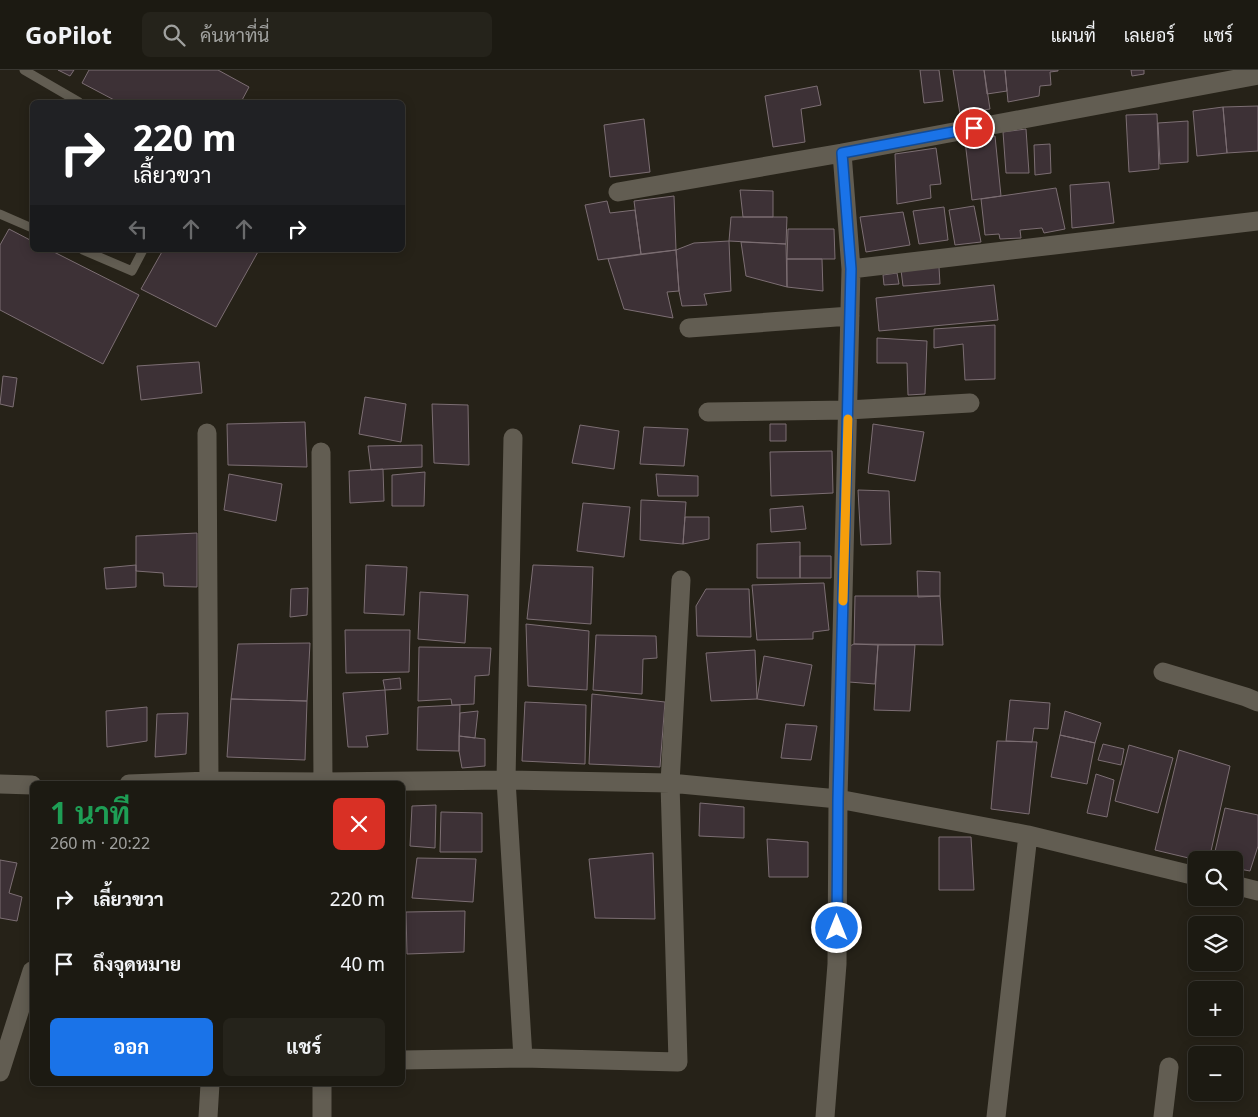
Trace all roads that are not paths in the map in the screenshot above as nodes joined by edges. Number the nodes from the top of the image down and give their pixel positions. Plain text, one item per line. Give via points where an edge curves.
1 (24, 70) edge
2 (1258, 75) edge
3 (76, 100) edge
4 (842, 153) junction
5 (618, 192) dead end
6 (0, 214) edge
7 (1258, 221) edge
8 (30, 227) edge
9 (88, 252) edge
10 (142, 252) edge
11 (851, 269) junction
12 (850, 316) junction
13 (689, 328) dead end
14 (970, 403) dead end
15 (848, 410) junction
16 (708, 412) dead end
17 (207, 432) dead end
18 (512, 438) dead end
19 (321, 452) dead end
20 (680, 580) dead end
21 (1163, 672) dead end
22 (1258, 702) edge
23 (506, 780) junction
24 (209, 781) edge
25 (322, 781) edge
26 (405, 782) edge
27 (670, 783) junction
28 (0, 784) edge
29 (30, 784) edge
30 (838, 800) junction
31 (1028, 835) junction
32 (1188, 874) edge
33 (1243, 887) edge
34 (1258, 891) edge
35 (30, 977) edge
36 (523, 1058) junction
37 (405, 1060) edge
38 (1169, 1067) dead end
39 (0, 1072) edge
40 (210, 1086) edge
41 (322, 1086) edge
42 (208, 1117) edge
43 (322, 1117) edge
44 (826, 1117) edge
45 (996, 1117) edge
46 (1163, 1117) edge

1 - 3 lane
2 - 4 street
4 - 5 street
4 - 11 street
6 - 8 lane
7 - 11 street
9 - 10 lane via 132,271
11 - 12 street
12 - 13 street
12 - 15 street
14 - 15 street
15 - 16 street
15 - 30 street
17 - 24 street
18 - 23 street
19 - 25 street
20 - 27 street
21 - 22 street
23 - 26 street
23 - 27 street
23 - 36 street
27 - 30 street
27 - 36 street via 678,1062
28 - 29 street
30 - 31 street
30 - 44 street via 837,964
31 - 32 street
31 - 45 street
33 - 34 street
35 - 39 street
36 - 37 street
38 - 46 street
40 - 42 street
41 - 43 street

